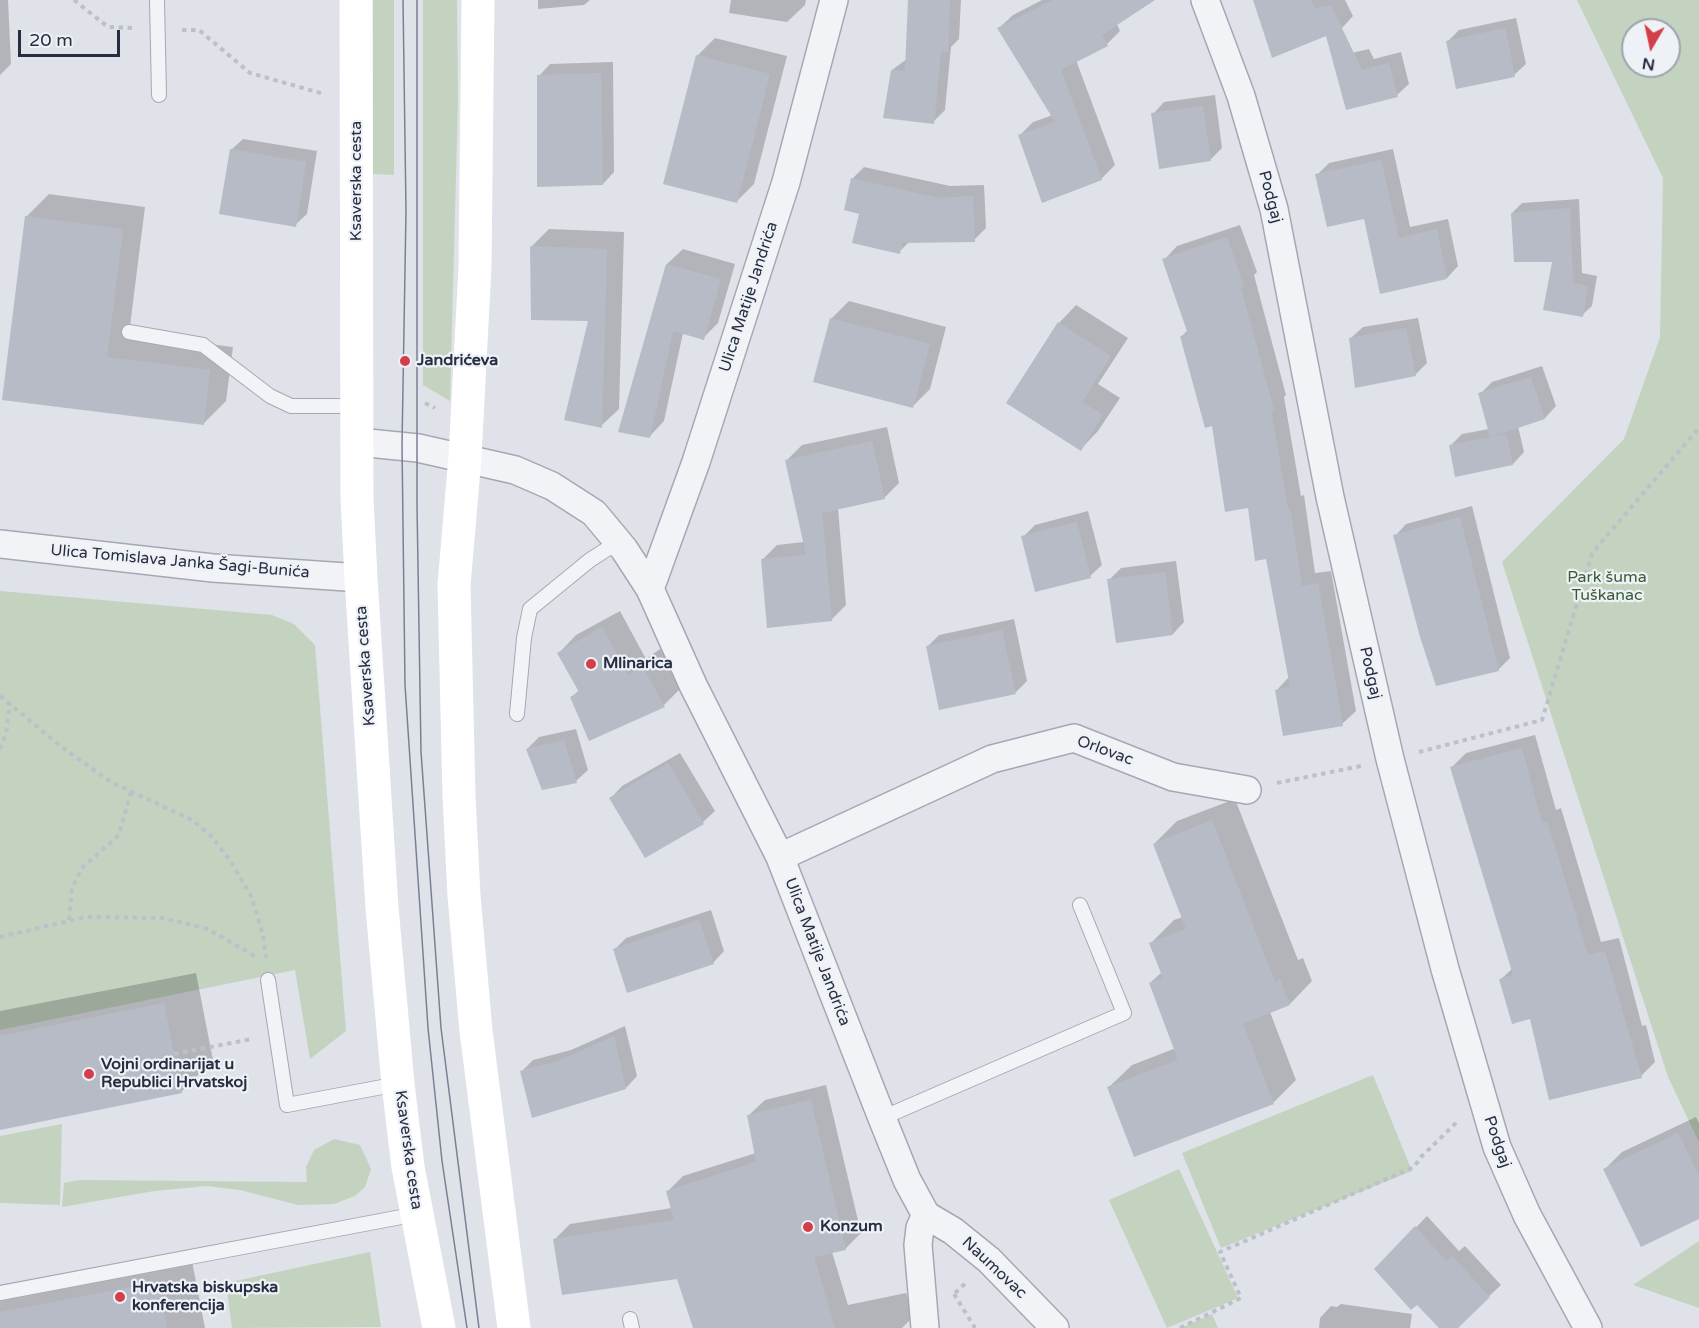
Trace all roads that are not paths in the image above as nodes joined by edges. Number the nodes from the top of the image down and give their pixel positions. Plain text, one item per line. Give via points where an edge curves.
1 (157, 0) edge
2 (356, 0) edge
3 (478, 0) edge
4 (834, 0) edge
5 (1205, 0) edge
6 (159, 95) dead end
7 (129, 332) dead end
8 (358, 406) junction
9 (358, 442) junction
10 (465, 457) junction
11 (618, 542) junction
12 (0, 544) edge
13 (361, 578) junction
14 (650, 589) junction
15 (517, 714) dead end
16 (1247, 790) road end
17 (780, 857) junction
18 (1080, 905) dead end
19 (268, 980) dead end
20 (398, 1084) junction
21 (882, 1118) junction
22 (417, 1214) junction
23 (926, 1215) junction
24 (0, 1293) edge
25 (439, 1328) edge
26 (514, 1328) edge
27 (925, 1328) edge
28 (1055, 1328) edge
29 (1588, 1328) edge

1 - 6 lane
2 - 8 main road, Ksaverska cesta
3 - 10 main road via 475,267
4 - 14 street, Ulica Matije Jandrića via 786,182 696,462
5 - 29 street, Podgaj via 1241,96 1274,209 1335,520 1390,759 1445,969 1497,1147 1527,1215
7 - 8 lane via 203,345 270,396 291,406
8 - 9 main road, Ksaverska cesta
9 - 10 street, Ulica Matije Jandrića via 402,445
9 - 13 main road, Ksaverska cesta
10 - 11 street, Ulica Matije Jandrića via 515,470 552,486 594,513
10 - 26 main road via 453,585 464,896 476,1031
11 - 14 street, Ulica Matije Jandrića
11 - 15 lane via 530,609
12 - 13 street, Ulica Tomislava Janka Šagi-Bunića via 213,568
13 - 20 main road, Ksaverska cesta via 382,908
14 - 17 street, Ulica Matije Jandrića via 693,685
16 - 17 street, Orlovac via 1173,777 1074,738 992,759
17 - 21 street, Ulica Matije Jandrića
18 - 21 lane via 1124,1013
19 - 20 lane via 287,1105
20 - 22 main road, Ksaverska cesta
21 - 23 street, Ulica Matije Jandrića
22 - 24 lane
22 - 25 main road, Ksaverska cesta
23 - 27 street via 918,1245
23 - 28 street, Naumovac via 989,1260

